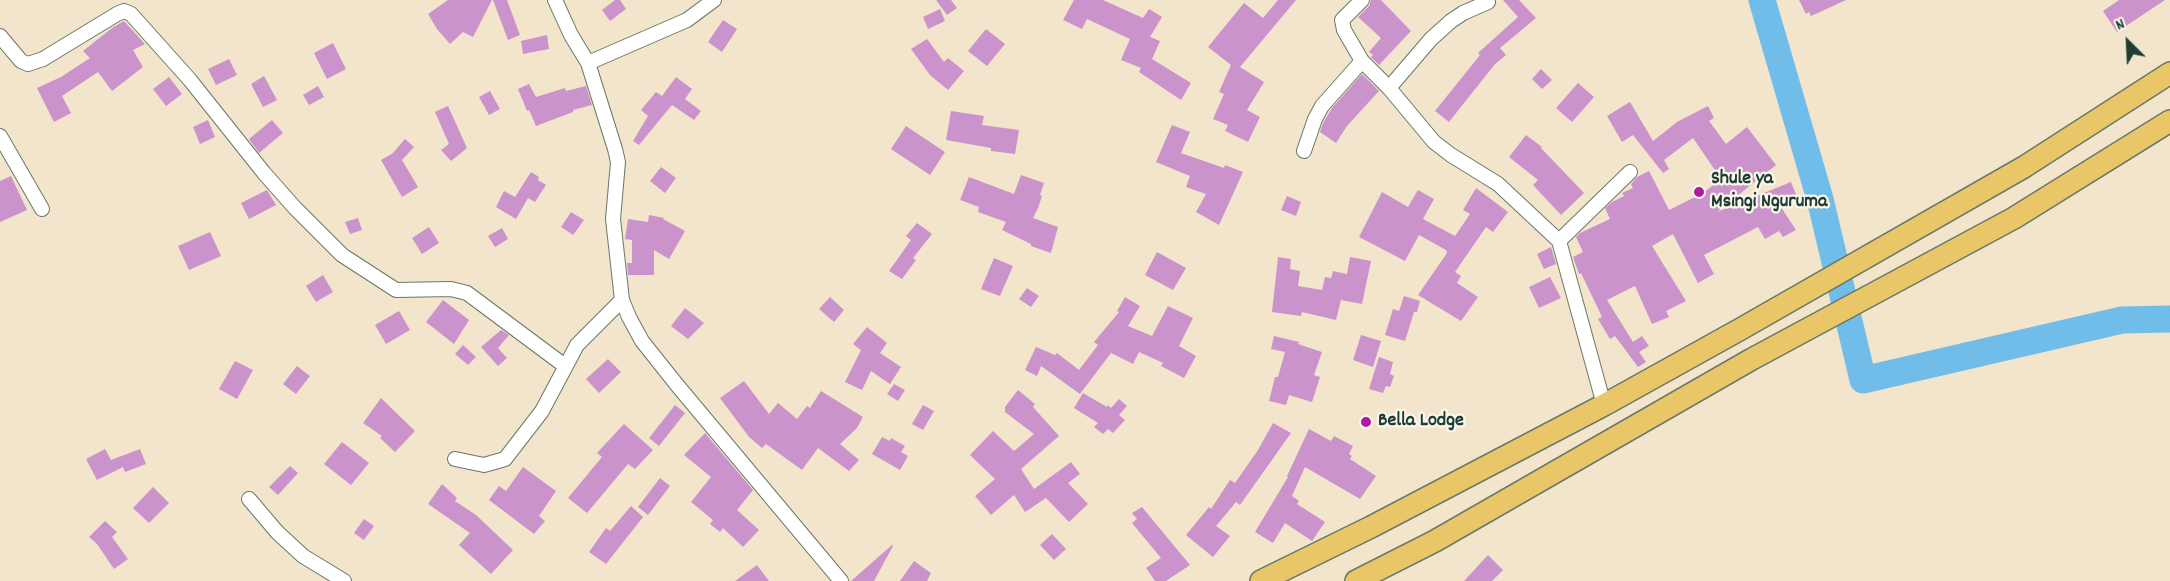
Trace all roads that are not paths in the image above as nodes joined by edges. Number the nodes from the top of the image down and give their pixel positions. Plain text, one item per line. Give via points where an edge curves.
1 (555, 0) edge
2 (714, 0) edge
3 (1362, 0) edge
4 (1488, 2) dead end
5 (0, 36) edge
6 (1362, 61) junction
7 (588, 63) junction
8 (2170, 73) edge
9 (1389, 88) junction
10 (2170, 122) edge
11 (0, 136) edge
12 (1304, 151) dead end
13 (1630, 172) dead end
14 (42, 209) dead end
15 (1559, 241) junction
16 (622, 300) junction
17 (565, 366) junction
18 (1604, 405) junction
19 (455, 459) dead end
20 (249, 499) dead end
21 (344, 581) edge
22 (841, 581) edge
23 (1261, 581) edge
24 (1356, 581) edge

1 - 7 street
2 - 7 street via 687,20
3 - 6 street via 1342,20
4 - 9 street via 1451,21
5 - 17 street via 28,64 117,14 131,14 287,199 342,255 396,290 451,289 467,293
6 - 9 street
6 - 12 street via 1322,106
7 - 16 street via 618,162 613,219
8 - 18 highway via 2024,167
9 - 15 street via 1434,142 1498,184
10 - 24 highway via 2014,218 1752,359 1435,541
11 - 14 street
13 - 15 street
15 - 18 street
16 - 17 street via 583,337
16 - 22 street via 642,341
17 - 19 street via 542,411 505,459 484,465
18 - 23 highway
20 - 21 street via 303,556

